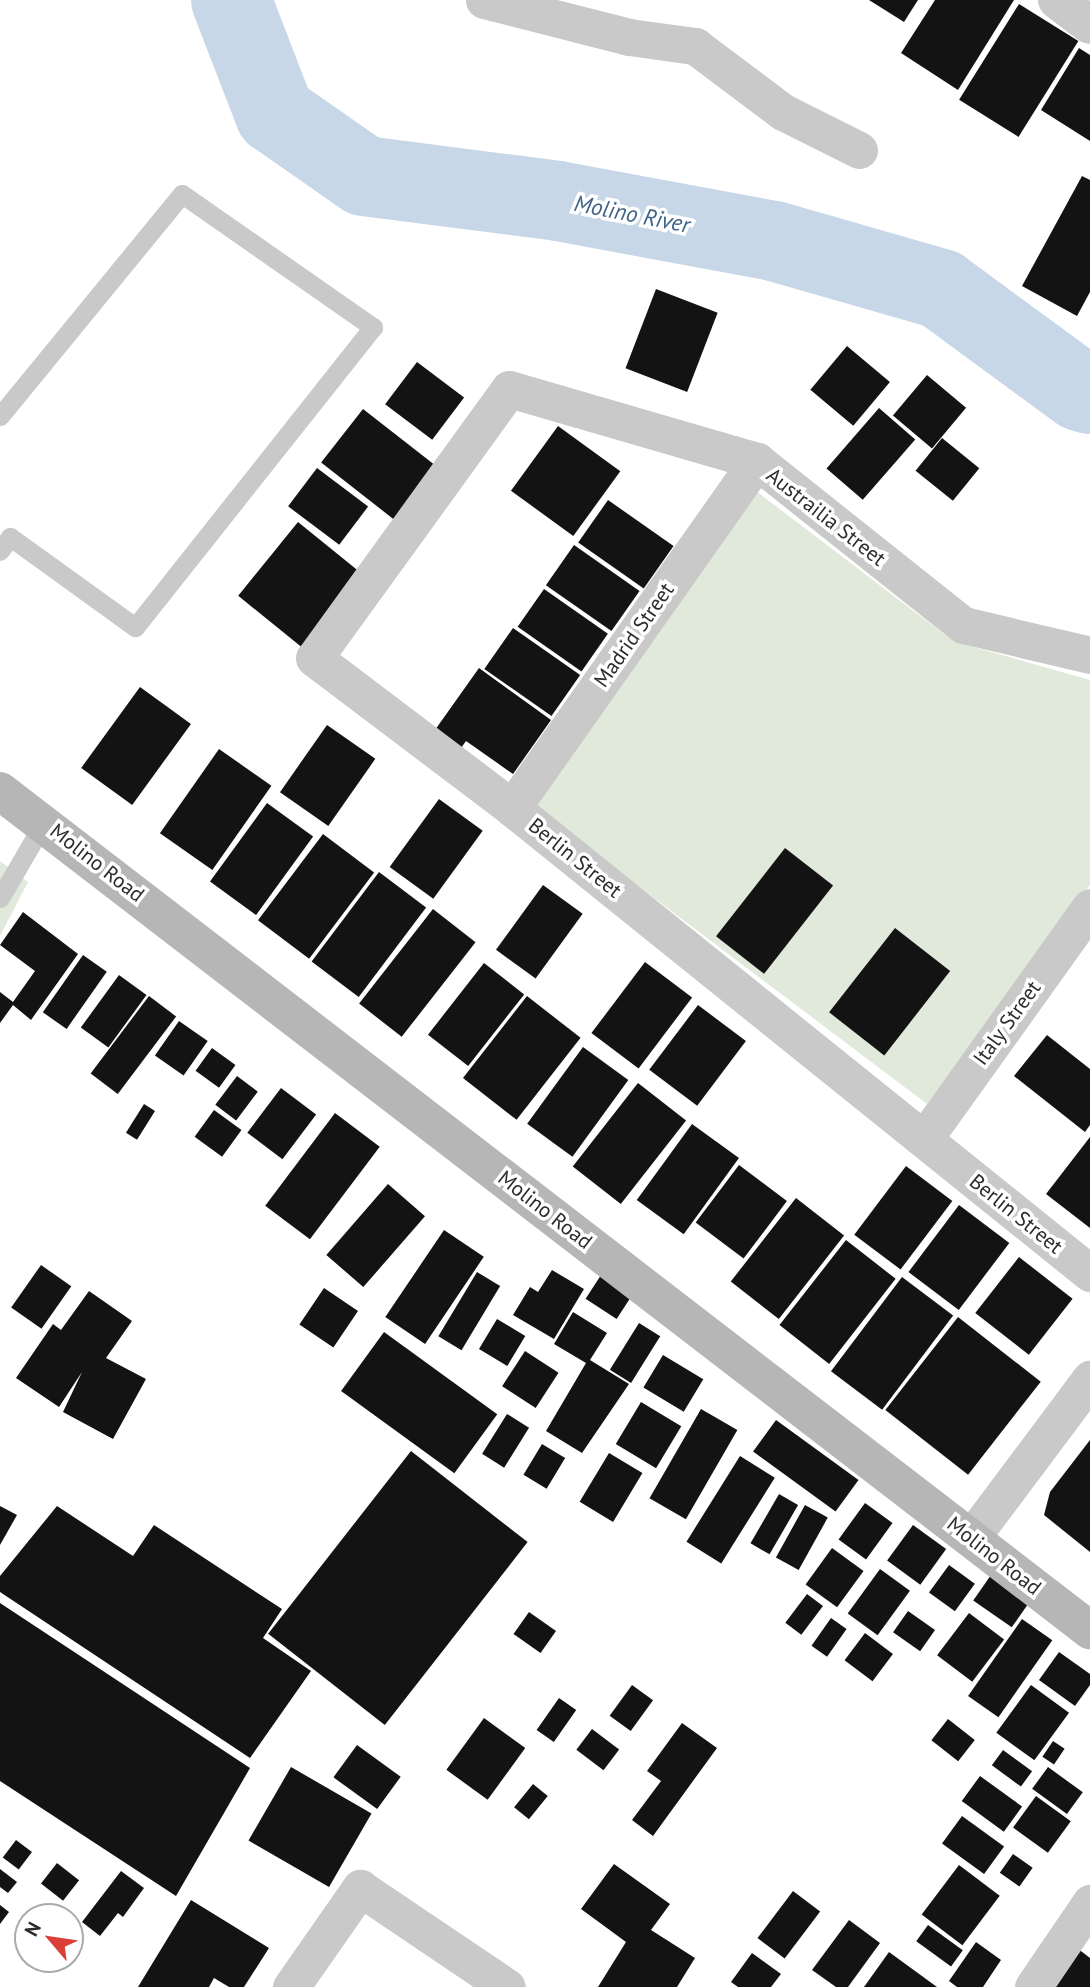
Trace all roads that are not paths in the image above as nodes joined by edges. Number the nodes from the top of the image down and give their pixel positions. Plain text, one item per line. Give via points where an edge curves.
1 (484, 0) edge
2 (1057, 0) edge
3 (1090, 24) edge
4 (859, 149) dead end
5 (509, 389) joint
6 (0, 416) edge
7 (757, 461) junction
8 (4, 539) edge
9 (1090, 655) edge
10 (3, 800) edge
11 (512, 808) junction
12 (44, 822) junction
13 (0, 898) edge
14 (1090, 907) edge
15 (924, 1139) junction
16 (1090, 1273) edge
17 (1090, 1378) edge
18 (971, 1538) junction
19 (1090, 1629) edge
20 (1090, 1903) edge
21 (291, 1987) edge
22 (507, 1987) edge
23 (1033, 1987) edge

1 - 4 street via 629,37 695,46 783,112
2 - 3 street
5 - 7 street, Austrailia Street
5 - 11 street, Berlin Street via 314,658
6 - 8 lane via 182,194 373,327 135,627
7 - 9 street, Austrailia Street via 964,625
7 - 11 street, Madrid Street
10 - 12 main road, Molino Road
11 - 15 street, Berlin Street
12 - 13 lane
12 - 18 main road, Molino Road
14 - 15 street, Italy Street
15 - 16 street, Berlin Street
17 - 18 street
18 - 19 main road, Molino Road
20 - 23 street
21 - 22 street via 360,1888

